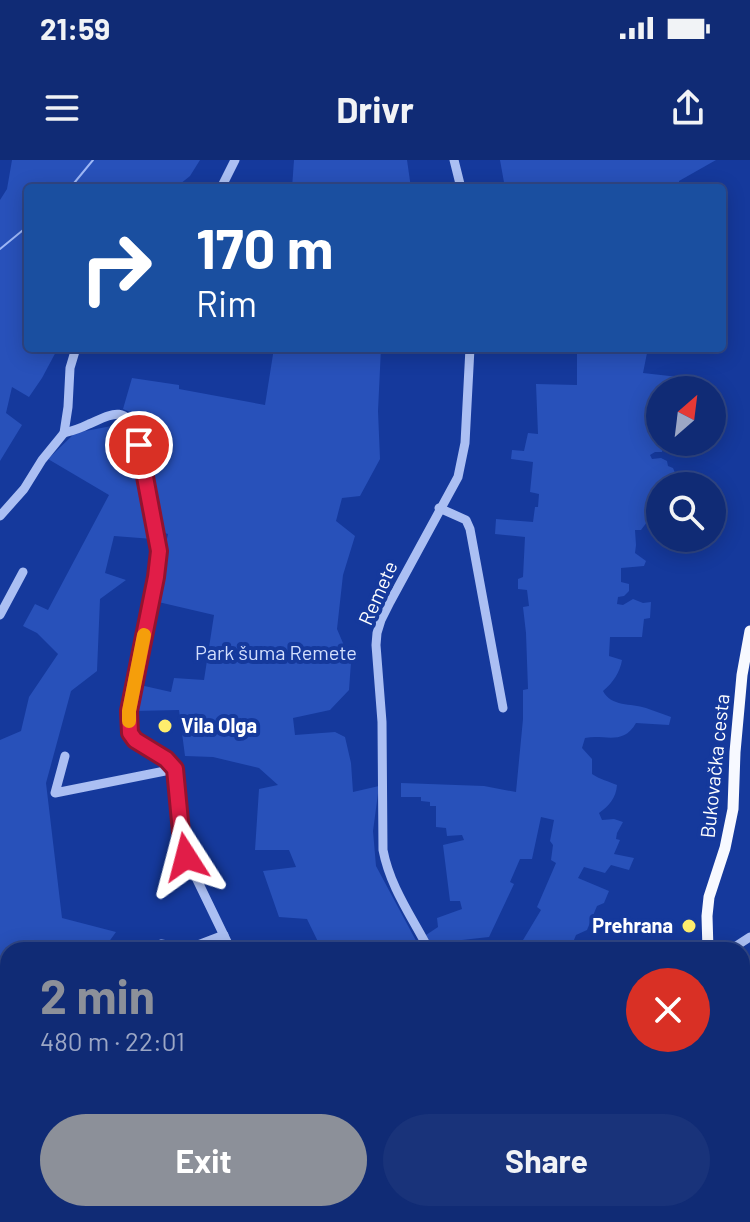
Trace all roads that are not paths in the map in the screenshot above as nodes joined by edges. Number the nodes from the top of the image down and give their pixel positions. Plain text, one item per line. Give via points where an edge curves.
1 (235, 160) edge
2 (454, 160) edge
3 (223, 184) edge
4 (460, 184) edge
5 (75, 352) edge
6 (470, 352) edge
7 (64, 433) junction
8 (439, 508) junction
9 (0, 516) edge
10 (23, 572) dead end
11 (0, 615) edge
12 (750, 631) edge
13 (503, 708) dead end
14 (744, 716) edge
15 (65, 756) dead end
16 (175, 769) junction
17 (224, 935) junction
18 (206, 942) edge
19 (227, 942) edge
20 (425, 942) edge
21 (708, 942) edge

1 - 3 street
2 - 4 street
5 - 7 street
6 - 8 street, Remete via 461,465
7 - 9 street
7 - 16 street via 122,414 137,433 159,551 128,724 135,740
8 - 13 street via 466,520 470,529
8 - 20 street, Remete via 381,620 376,645 383,850 397,894
10 - 11 street
12 - 14 main road, Bukovačka cesta via 743,669
14 - 21 main road, Bukovačka cesta via 733,809 709,897
15 - 16 street via 55,793
16 - 17 street via 186,857
17 - 18 street
17 - 19 street

